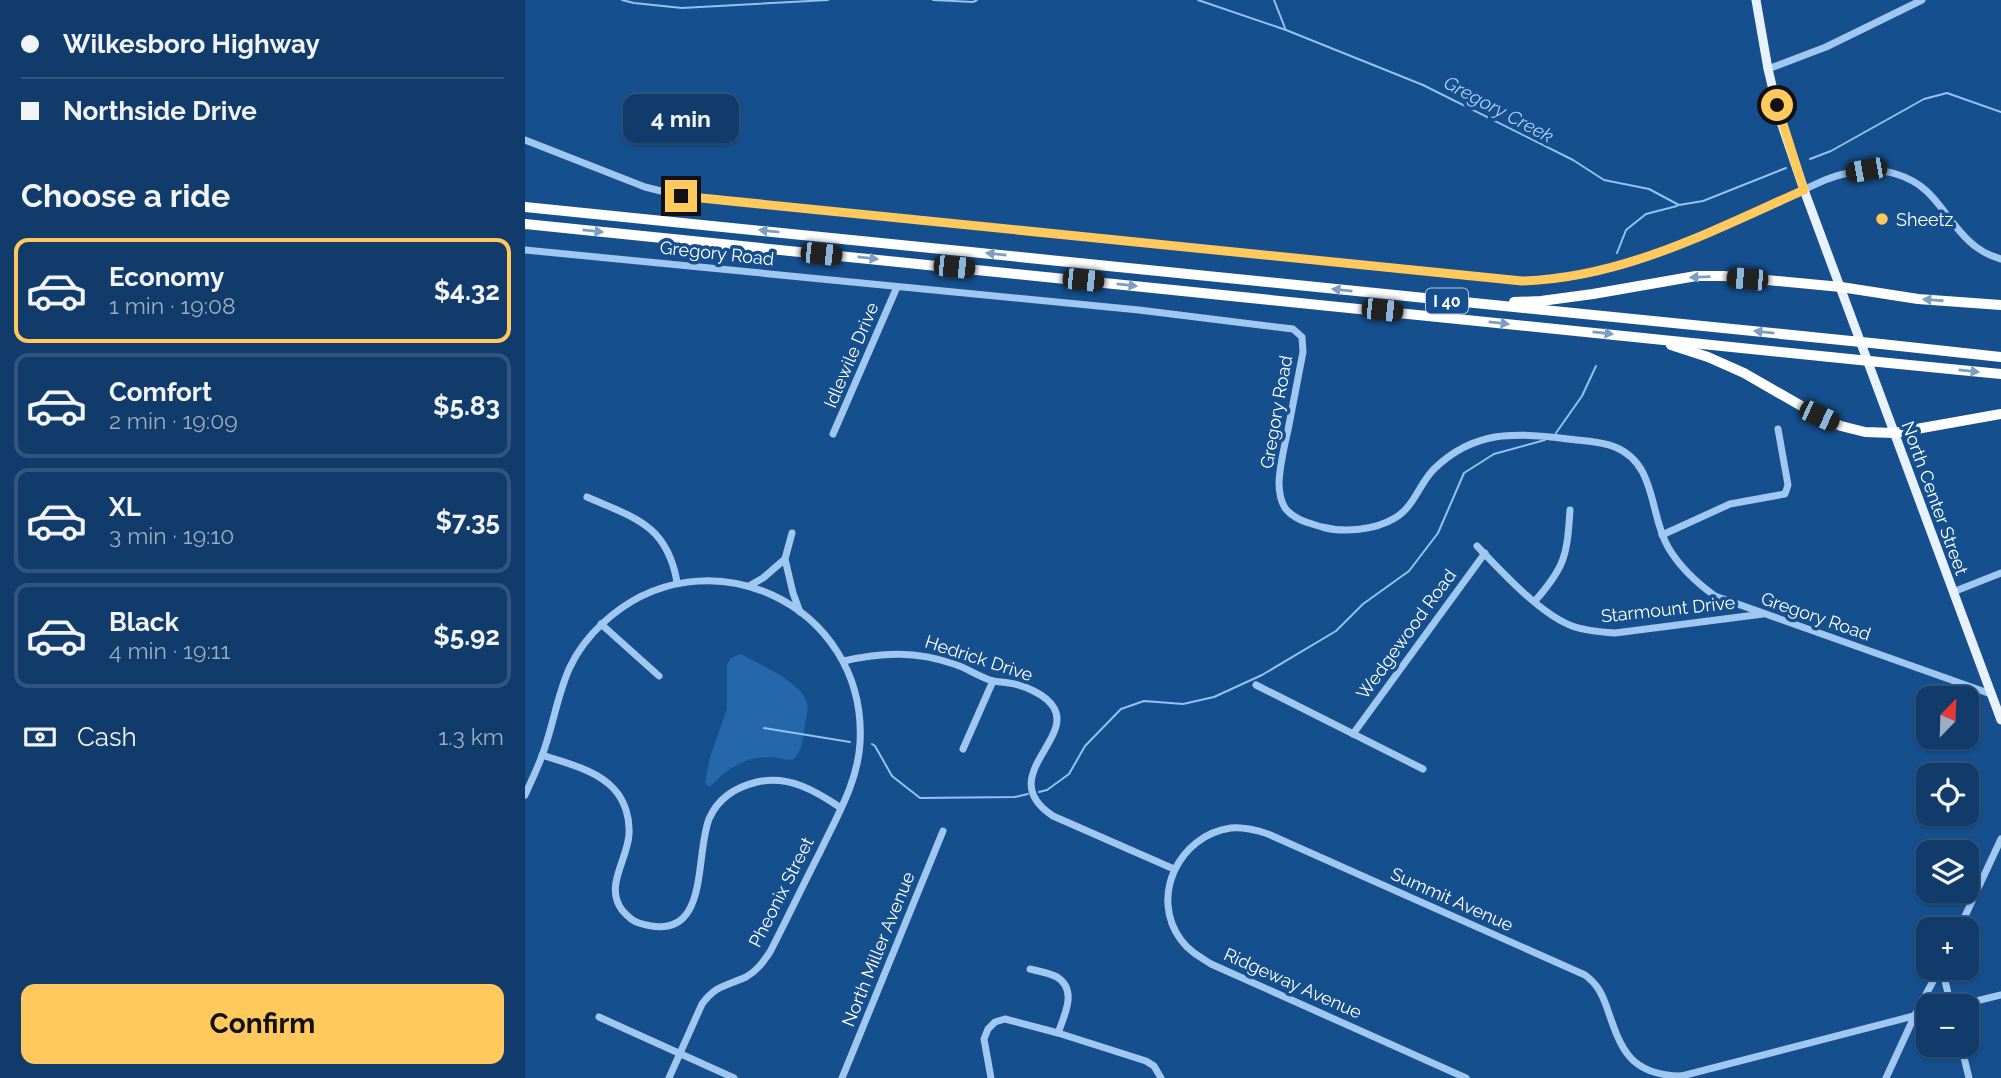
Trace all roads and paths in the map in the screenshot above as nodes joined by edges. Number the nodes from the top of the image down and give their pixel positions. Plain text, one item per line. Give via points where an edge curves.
1 (1756, 0) edge
2 (1922, 0) edge
3 (1768, 69) junction
4 (525, 140) edge
5 (1804, 190) junction
6 (525, 206) edge
7 (525, 224) edge
8 (525, 250) edge
9 (2001, 260) edge
10 (897, 287) junction
11 (1841, 287) junction
12 (1435, 299) junction
13 (2001, 305) edge
14 (1631, 336) junction
15 (2001, 357) edge
16 (2001, 374) edge
17 (2001, 414) edge
18 (1778, 429) dead end
19 (1894, 433) junction
20 (833, 434) dead end
21 (587, 497) dead end
22 (1570, 510) dead end
23 (792, 533) dead end
24 (1663, 535) junction
25 (1477, 546) dead end
26 (1485, 554) junction
27 (785, 559) junction
28 (2001, 573) edge
29 (677, 582) junction
30 (749, 586) junction
31 (1953, 592) junction
32 (1535, 601) junction
33 (801, 612) junction
34 (1766, 614) junction
35 (601, 624) junction
36 (844, 661) junction
37 (659, 676) dead end
38 (993, 681) junction
39 (1256, 685) dead end
40 (1991, 695) junction
41 (2001, 720) edge
42 (1353, 734) junction
43 (963, 748) dead end
44 (542, 755) junction
45 (1423, 769) dead end
46 (525, 795) edge
47 (841, 808) junction
48 (943, 831) dead end
49 (2001, 839) edge
50 (1174, 869) junction
51 (1965, 917) edge
52 (1030, 969) dead end
53 (1934, 980) edge
54 (2001, 995) edge
55 (1979, 1000) edge
56 (1915, 1015) junction
57 (599, 1017) dead end
58 (1058, 1033) junction
59 (680, 1055) junction
60 (1964, 1057) edge
61 (1677, 1077) edge
62 (669, 1078) edge
63 (734, 1078) edge
64 (842, 1078) edge
65 (991, 1078) edge
66 (1161, 1078) edge
67 (1466, 1078) edge
68 (1886, 1078) edge
69 (1969, 1078) edge

1 - 3 main road, North Center Street
2 - 3 street via 1826,47
3 - 5 main road, North Center Street
4 - 5 street via 645,187 681,196 1522,281 1548,281 1641,259
5 - 9 street via 1856,171 1898,174 1936,199 1969,241
5 - 11 main road, North Center Street
12 -> 6 highway, I 40
7 -> 14 highway, I 40
8 - 10 street, Gregory Road
10 - 20 street, Idlewile Drive
10 - 24 street, Gregory Road via 1293,329 1302,337 1303,352 1279,485 1285,508 1305,522 1350,530 1394,519 1450,456 1490,437 1524,434 1600,442 1631,457 1649,486
11 -> 12 highway via 1696,276 1541,301
13 -> 11 highway
11 - 19 main road, North Center Street
15 -> 12 highway, I 40, bridge
14 -> 16 highway, I 40, bridge
14 - 19 highway via 1707,357 1841,426
17 - 19 highway
18 - 24 street via 1788,485 1785,494 1730,504
19 - 31 main road, North Center Street
21 - 29 street via 652,529 674,562
22 - 32 street via 1566,554
23 - 27 street
24 - 34 street, Gregory Road via 1675,557 1702,587
25 - 26 street, Starmount Drive
26 - 32 street, Starmount Drive
26 - 42 street, Wedgewood Road
27 - 30 street
27 - 33 street
28 - 31 street
29 - 30 street
29 - 35 street via 643,594
30 - 33 street
31 - 40 main road, North Center Street
32 - 34 street, Starmount Drive via 1571,626 1593,632
33 - 36 street, Pheonix Street
34 - 40 street, Gregory Road
35 - 37 street
35 - 44 street via 573,660 563,682
36 - 38 street, Hedrick Drive via 915,653 957,664
36 - 47 street, Pheonix Street via 854,688 860,745
38 - 43 street
38 - 50 street, Hedrick Drive via 1027,688 1054,707 1055,729 1032,777 1032,789 1043,809
39 - 42 street
40 - 41 main road, North Center Street
42 - 45 street
44 - 46 street
44 - 47 street via 603,779 623,802 629,833 616,894 619,906 638,923 663,927 687,913 695,901 709,818 729,793 765,780 787,781 808,787
47 - 59 street, Pheonix Street via 761,966 709,994
48 - 64 street, North Miller Avenue
49 - 51 street
50 - 61 street, Summit Avenue via 1184,853 1214,832 1232,828 1268,834 1585,975 1602,992 1627,1056 1652,1073
50 - 67 street, Ridgeway Avenue via 1168,887 1172,924 1194,954
52 - 58 street via 1064,984 1069,998
53 - 56 street
54 - 55 street
56 - 61 street
56 - 68 street
57 - 59 street
58 - 65 street via 1005,1019 995,1022 984,1039
58 - 66 street via 1146,1061
59 - 62 street, Pheonix Street
59 - 63 street
60 - 69 street

